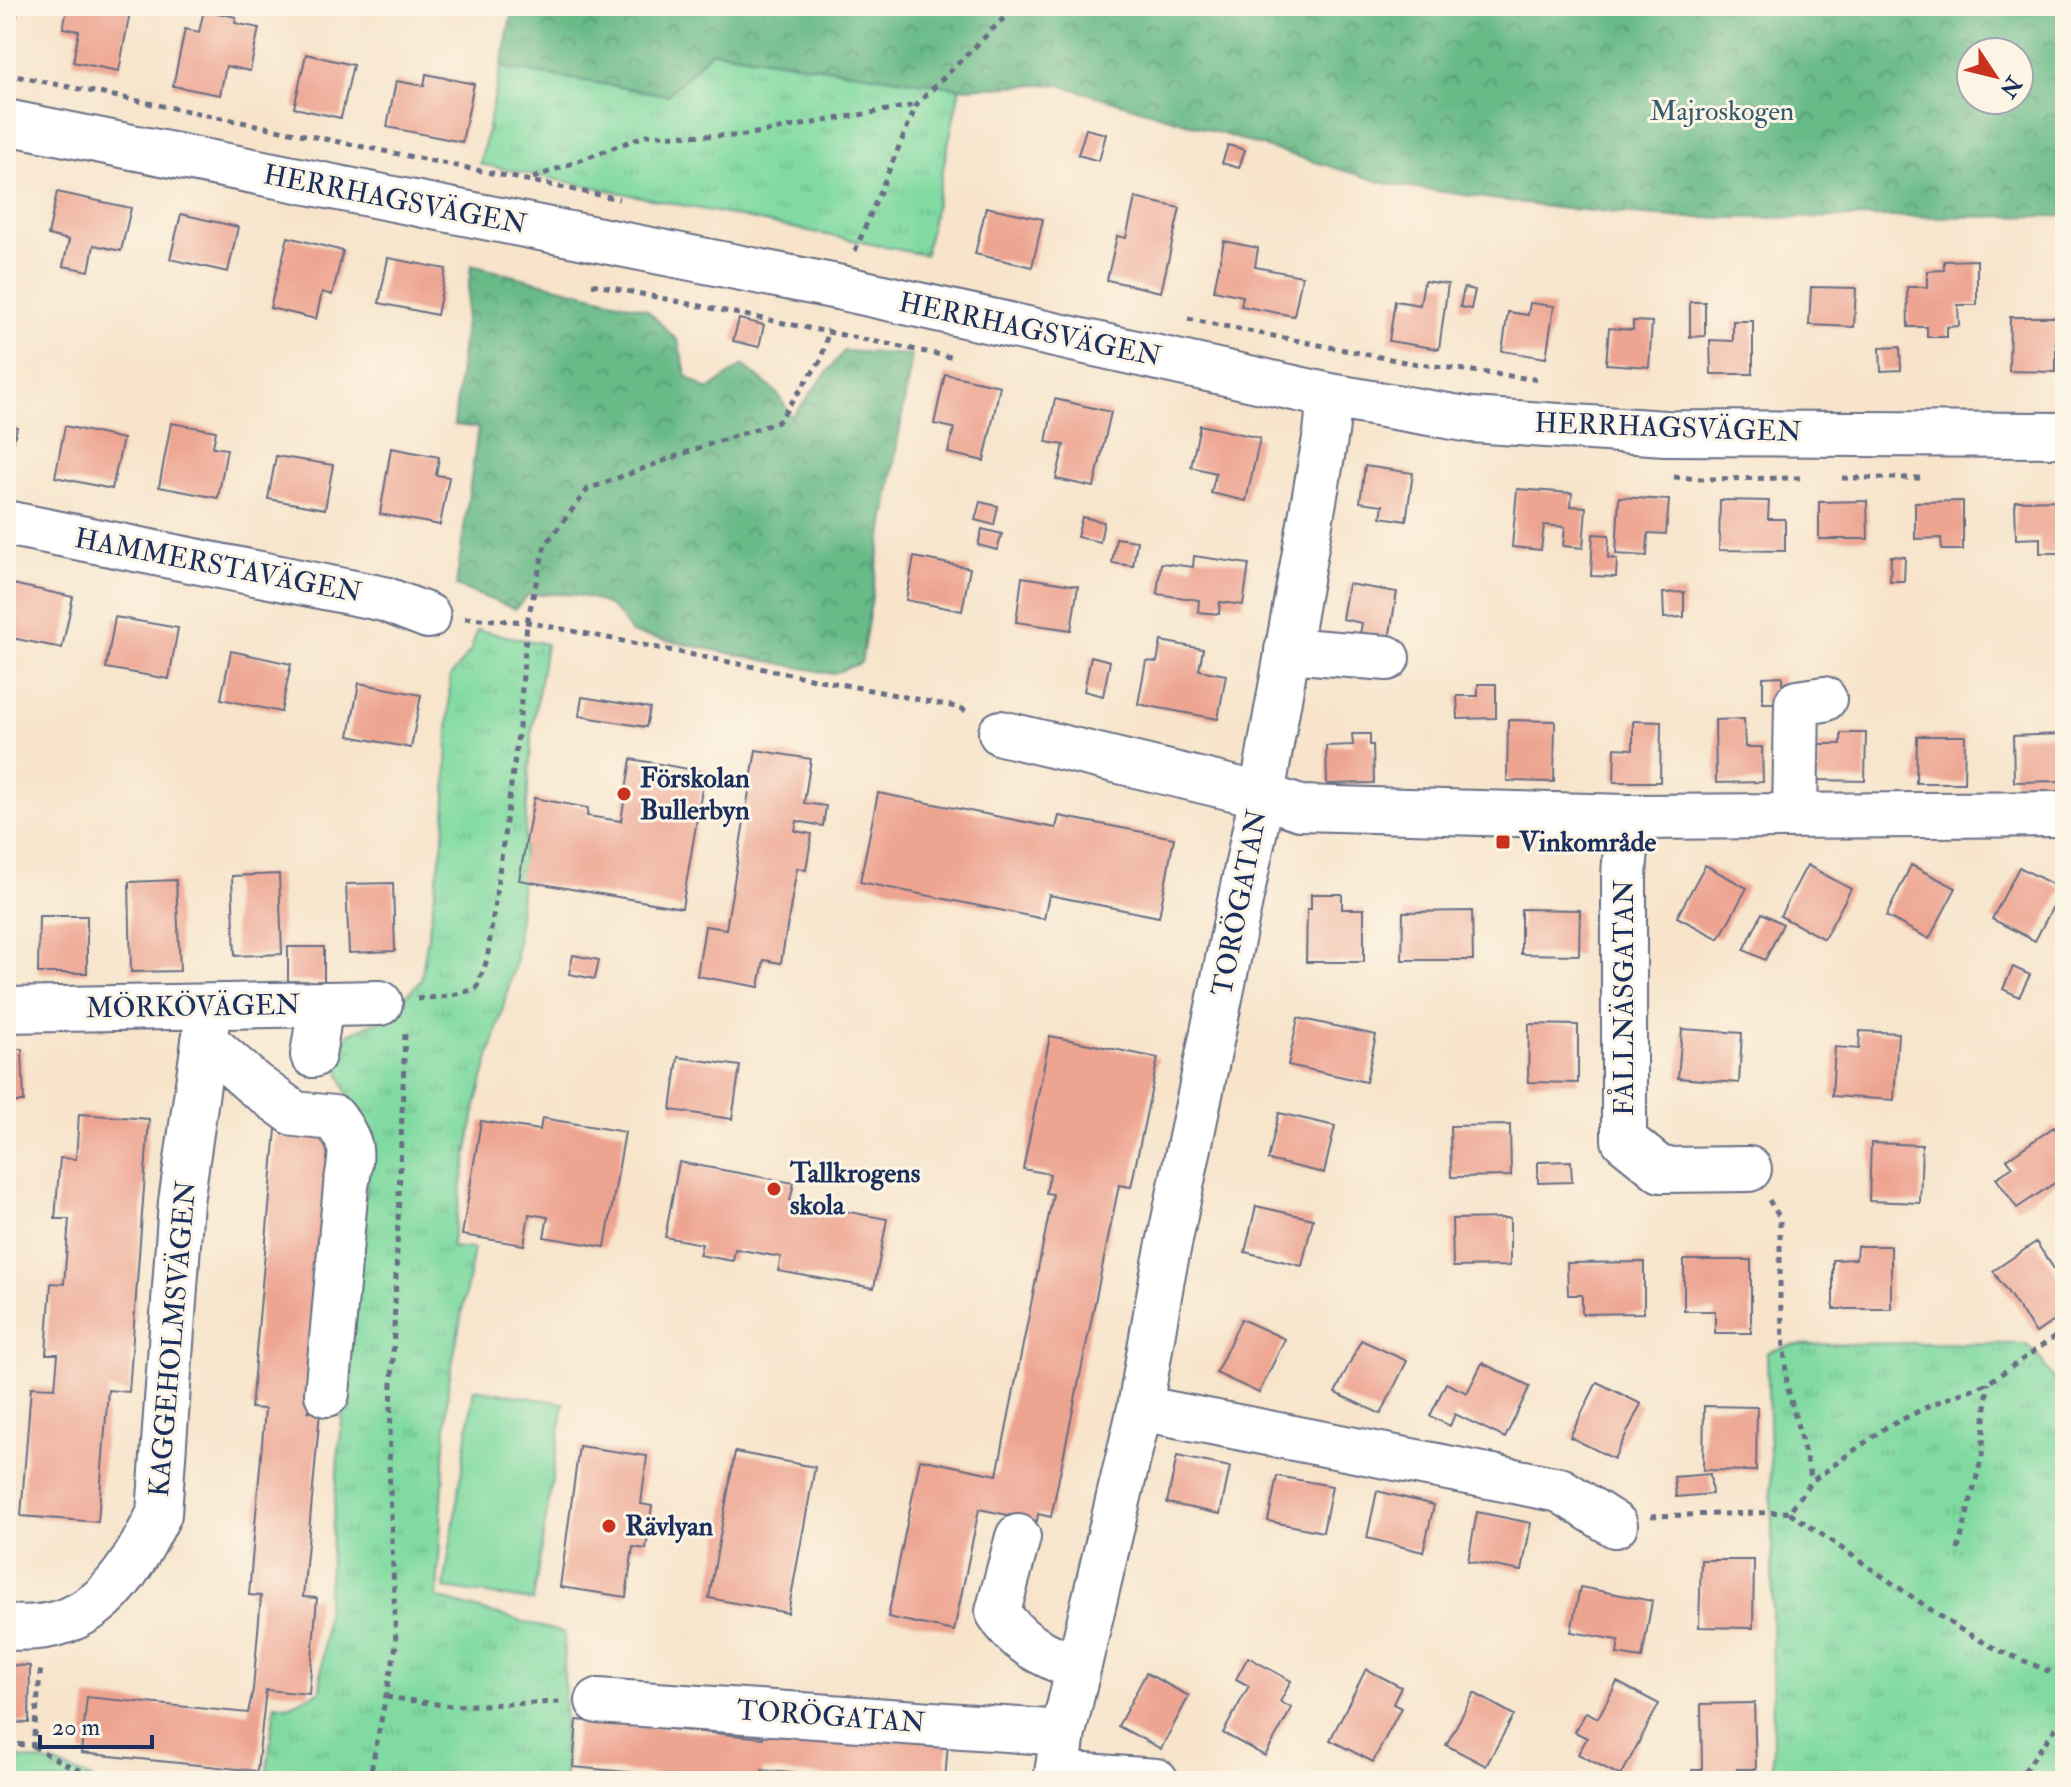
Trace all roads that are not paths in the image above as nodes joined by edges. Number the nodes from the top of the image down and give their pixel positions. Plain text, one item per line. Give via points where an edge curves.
1 (6, 122) edge
2 (1330, 396) junction
3 (2065, 435) edge
4 (6, 523) edge
5 (428, 616) road end
6 (1287, 650) junction
7 (1387, 658) dead end
8 (1824, 699) dead end
9 (1001, 733) road end
10 (1262, 795) junction
11 (2065, 814) edge
12 (1795, 816) junction
13 (1628, 817) junction
14 (393, 1002) road end
15 (321, 1005) junction
16 (6, 1010) edge
17 (207, 1023) junction
18 (313, 1055) dead end
19 (1749, 1169) road end
20 (327, 1394) dead end
21 (1140, 1408) junction
22 (1615, 1525) road end
23 (1018, 1537) dead end
24 (25, 1626) edge
25 (1078, 1669) junction
26 (598, 1701) road end
27 (1059, 1763) edge
28 (1156, 1781) edge

1 - 2 street, HERRHAGSVÄGEN via 846,262
2 - 3 street, HERRHAGSVÄGEN via 1471,420 1665,433
2 - 6 street, TORÖGATAN
4 - 5 street, HAMMERSTAVÄGEN via 384,599
6 - 7 street
6 - 10 street, TORÖGATAN
8 - 12 street via 1797,703
9 - 10 street
10 - 13 street via 1300,808
10 - 21 street, TORÖGATAN
11 - 12 street
12 - 13 street
13 - 19 street, FÅLLNÄSGATAN via 1624,1140 1661,1170
14 - 15 street, MÖRKÖVÄGEN
15 - 17 street, MÖRKÖVÄGEN
15 - 18 street
16 - 17 street, MÖRKÖVÄGEN
17 - 20 street via 254,1084 295,1114 334,1118 346,1133 352,1153
17 - 24 street, KAGGEHOLMSVÄGEN via 181,1202 159,1514 136,1560 97,1605 57,1625
21 - 22 street via 1560,1490
21 - 25 street, TORÖGATAN
23 - 25 street via 998,1612 1010,1632
25 - 27 street, TORÖGATAN
26 - 27 street, TORÖGATAN
27 - 28 street, TORÖGATAN

